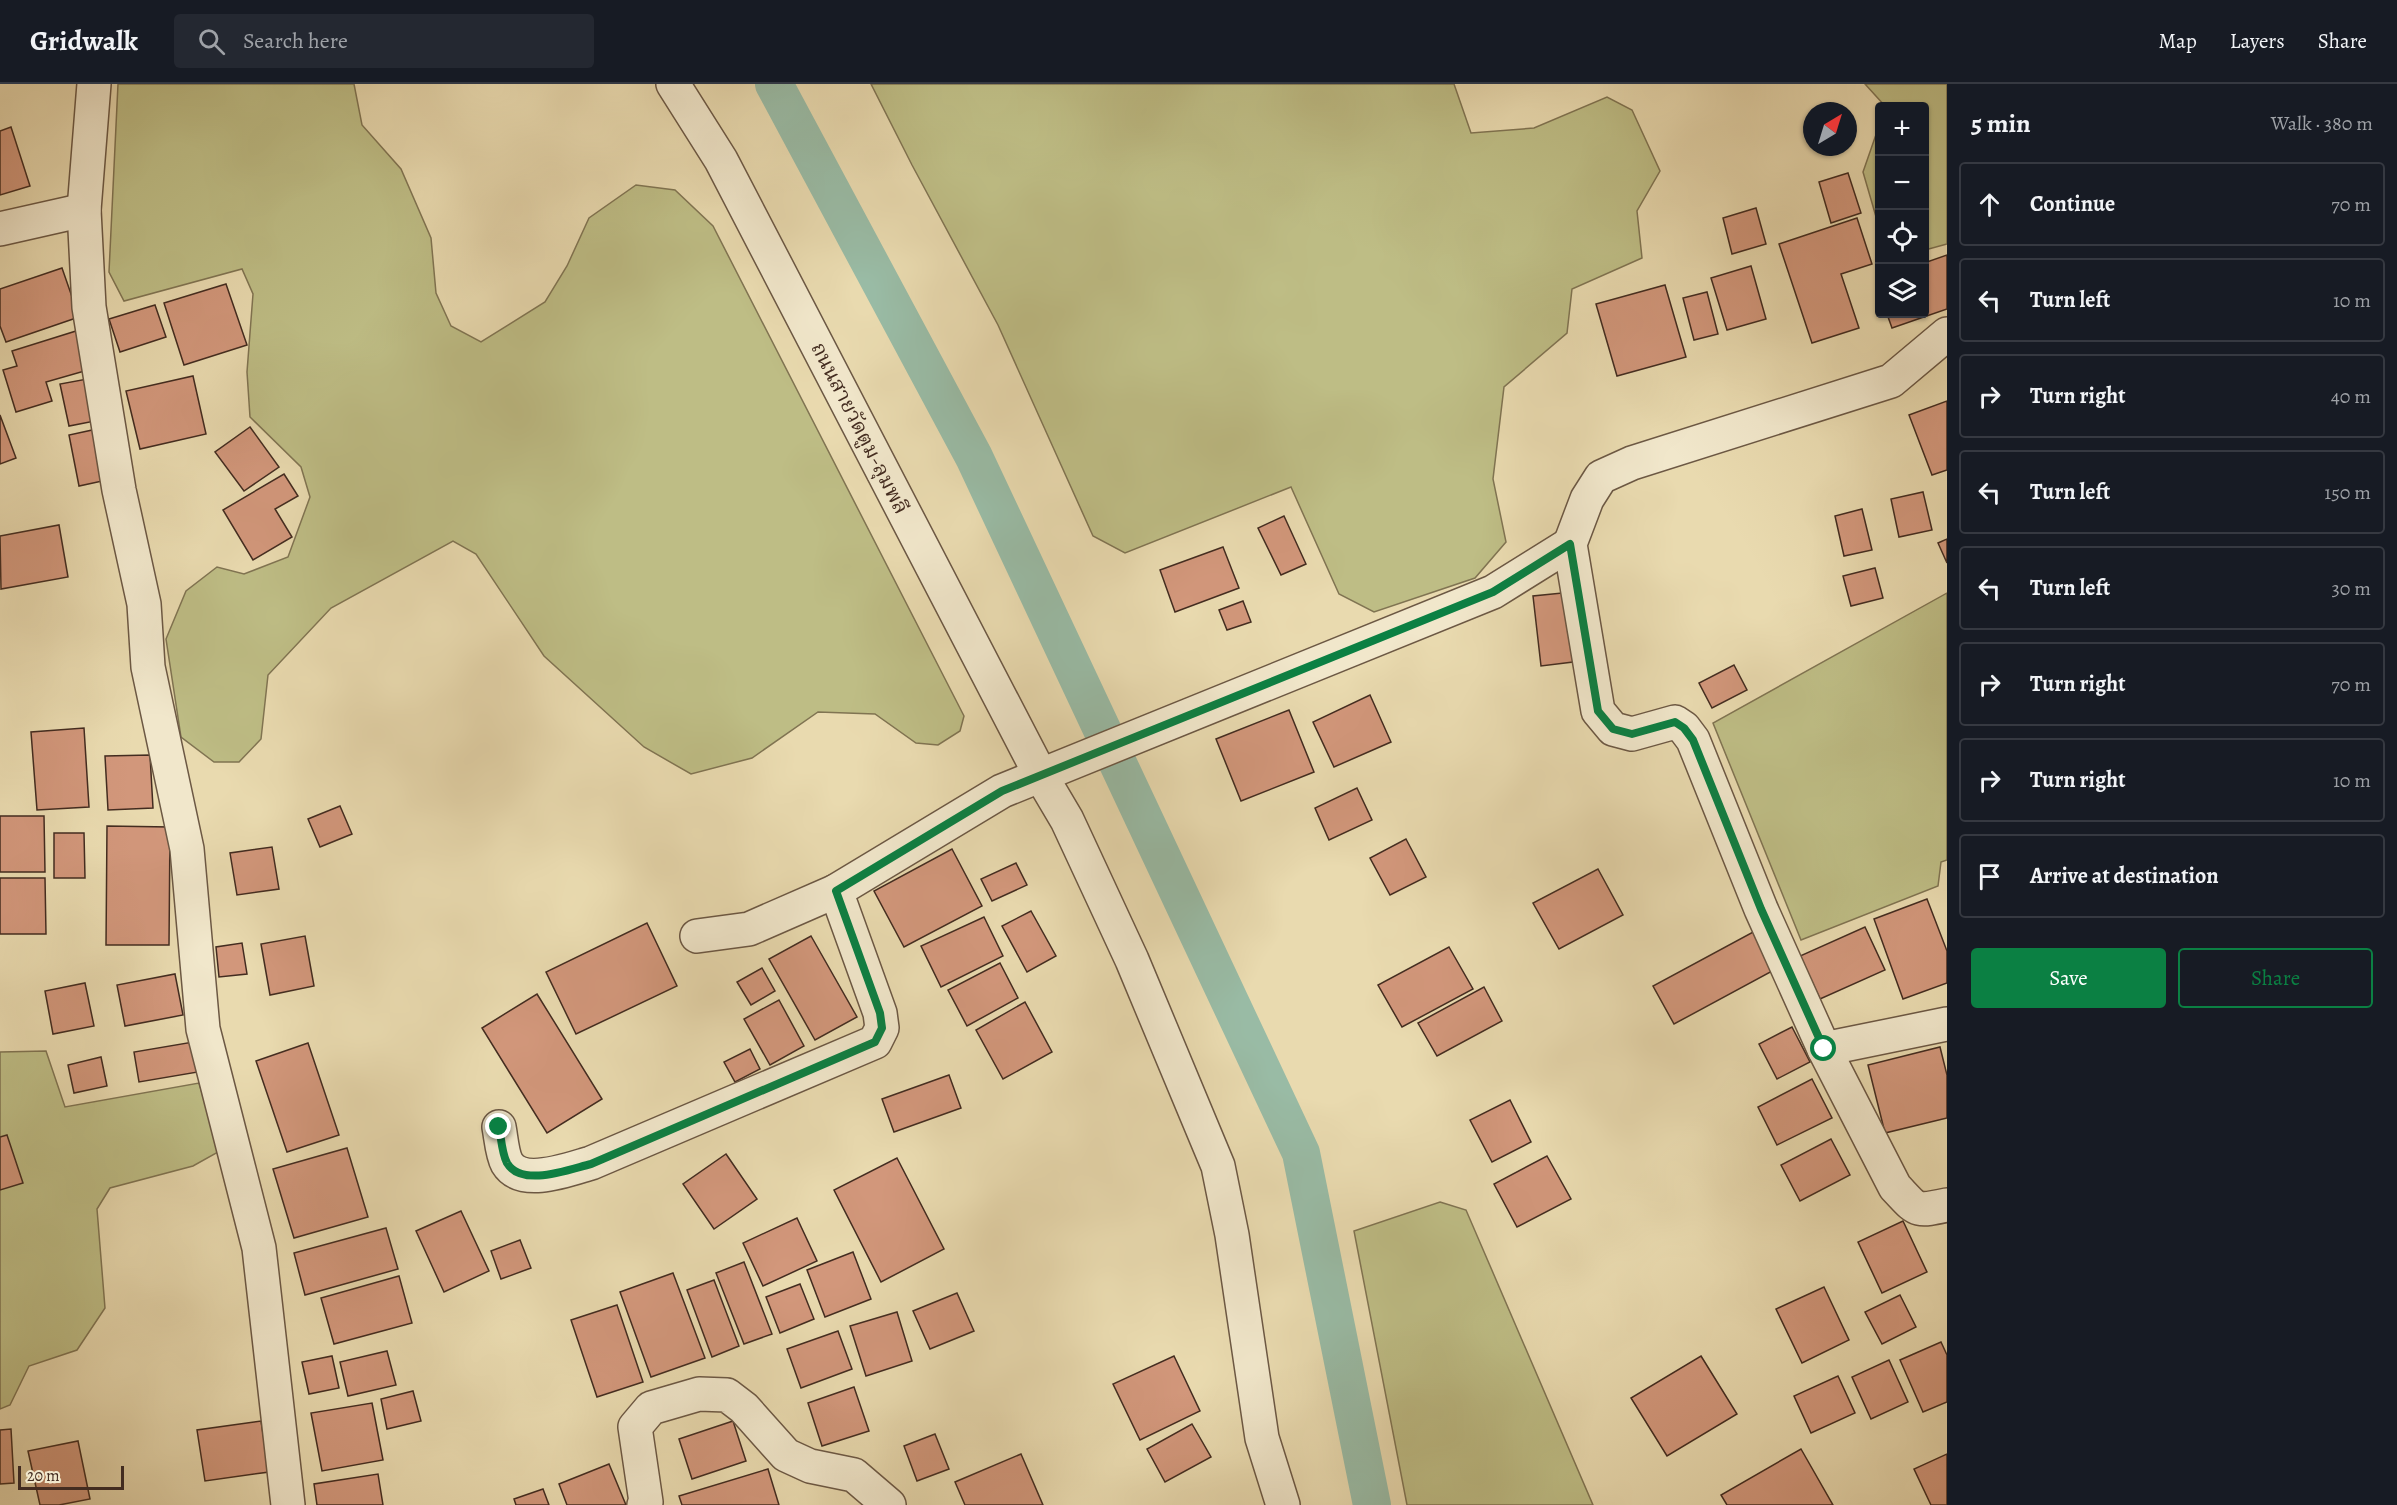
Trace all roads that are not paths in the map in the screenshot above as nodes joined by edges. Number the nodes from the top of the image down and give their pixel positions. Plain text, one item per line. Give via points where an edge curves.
1 (94, 84) edge
2 (673, 84) edge
3 (84, 210) junction
4 (0, 229) edge
5 (1947, 334) edge
6 (1570, 544) junction
7 (1054, 771) junction
8 (836, 891) junction
9 (697, 936) dead end
10 (1947, 1024) edge
11 (1824, 1049) junction
12 (499, 1127) dead end
13 (1947, 1205) edge
14 (288, 1505) edge
15 (644, 1505) edge
16 (889, 1505) edge
17 (1283, 1505) edge

1 - 3 street
2 - 7 street, ถนนสายวัดตูม-ลุมพลี via 721,160
3 - 4 street
3 - 14 street via 89,307 103,400 144,604 148,667 187,849 203,1029 259,1248
5 - 6 street via 1891,381 1632,463 1601,477 1587,500
6 - 7 street via 1493,592
6 - 11 street via 1598,711 1613,729 1632,734 1675,722 1693,740 1761,909
7 - 8 street via 1002,791
7 - 17 street, ถนนสายวัดตูม-ลุมพลี via 1067,820 1132,960 1218,1166 1262,1438
8 - 9 street via 749,929
8 - 12 street via 880,1013 882,1028 875,1042 591,1164 544,1176 520,1174 507,1164
10 - 11 street
11 - 13 street via 1895,1187 1921,1210
15 - 16 street via 635,1427 651,1408 699,1394 727,1395 744,1408 786,1455 810,1466 854,1475

